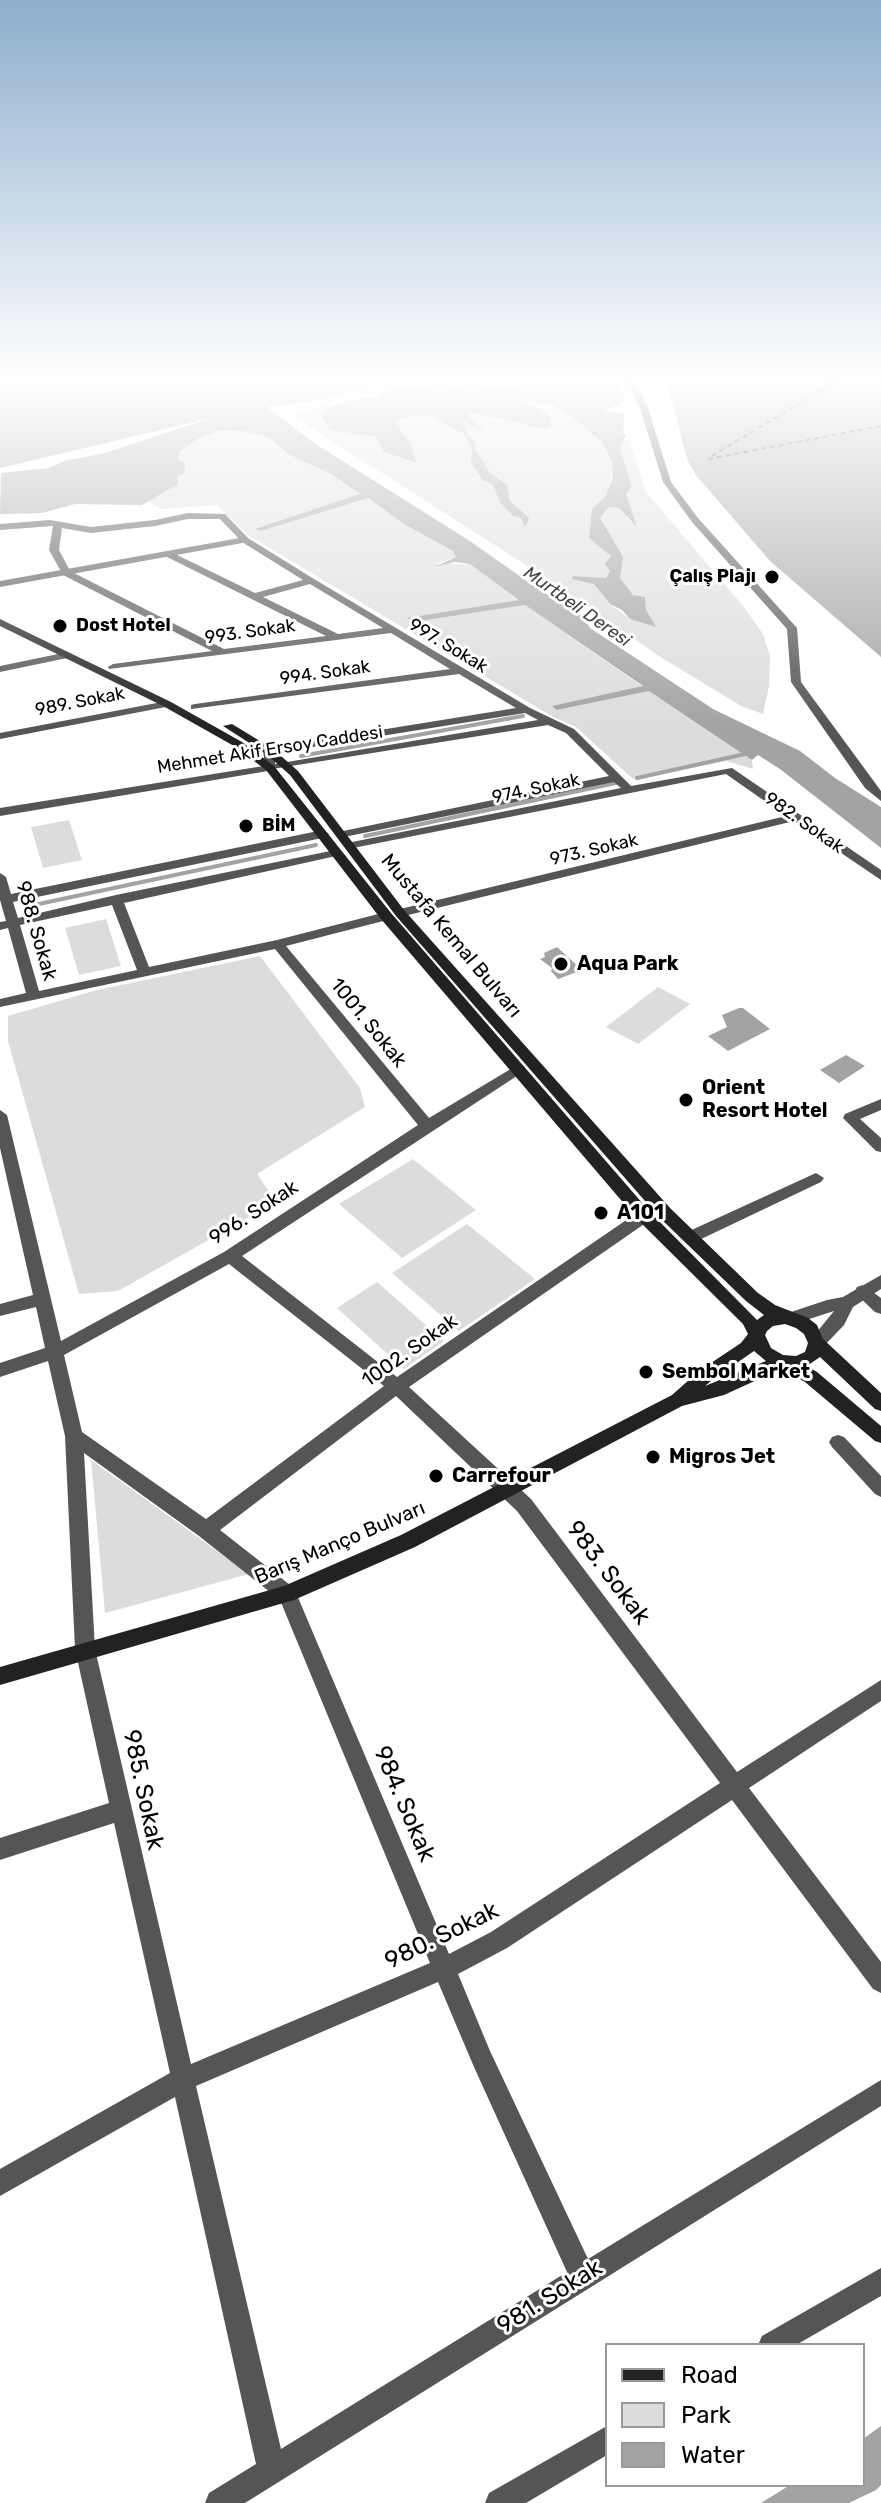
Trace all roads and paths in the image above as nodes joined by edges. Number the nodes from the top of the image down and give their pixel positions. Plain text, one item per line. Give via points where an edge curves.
1 (676, 495) edge
2 (58, 524) junction
3 (0, 527) edge
4 (245, 540) junction
5 (170, 555) junction
6 (66, 573) junction
7 (311, 581) junction
8 (0, 584) edge
9 (253, 597) junction
10 (0, 610) edge
11 (0, 622) edge
12 (392, 630) junction
13 (336, 637) junction
14 (222, 652) junction
15 (68, 655) junction
16 (113, 667) junction
17 (0, 669) edge
18 (459, 671) junction
19 (167, 704) junction
20 (195, 707) junction
21 (526, 710) junction
22 (546, 722) junction
23 (0, 736) edge
24 (269, 751) junction
25 (288, 767) junction
26 (270, 768) junction
27 (728, 770) joint
28 (616, 778) junction
29 (627, 788) junction
30 (881, 798) edge
31 (0, 812) edge
32 (795, 817) junction
33 (323, 834) junction
34 (348, 840) junction
35 (336, 852) junction
36 (881, 876) edge
37 (0, 877) edge
38 (7, 899) junction
39 (116, 899) junction
40 (393, 914) junction
41 (7, 925) edge
42 (278, 944) junction
43 (144, 972) junction
44 (33, 995) junction
45 (0, 1003) edge
46 (519, 1070) junction
47 (881, 1104) edge
48 (0, 1115) edge
49 (427, 1126) junction
50 (881, 1147) edge
51 (6, 1162) edge
52 (816, 1178) dead end
53 (644, 1216) junction
54 (691, 1237) junction
55 (230, 1256) junction
56 (881, 1281) edge
57 (863, 1291) junction
58 (44, 1299) junction
59 (847, 1303) junction
60 (881, 1308) edge
61 (0, 1310) edge
62 (791, 1319) junction
63 (757, 1335) junction
64 (816, 1343) junction
65 (55, 1352) junction
66 (786, 1363) junction
67 (0, 1370) edge
68 (397, 1386) junction
69 (678, 1400) junction
70 (881, 1404) edge
71 (74, 1436) junction
72 (881, 1436) edge
73 (838, 1442) dead end
74 (881, 1489) edge
75 (508, 1490) junction
76 (206, 1530) junction
77 (287, 1594) junction
78 (85, 1649) junction
79 (0, 1676) edge
80 (881, 1690) edge
81 (737, 1787) junction
82 (120, 1810) junction
83 (0, 1849) edge
84 (445, 1968) junction
85 (881, 1981) edge
86 (181, 2080) junction
87 (881, 2092) edge
88 (0, 2183) edge
89 (582, 2276) junction
90 (881, 2281) edge
91 (774, 2343) edge
92 (605, 2441) edge
93 (272, 2471) junction
94 (219, 2503) edge
95 (499, 2503) edge

1 - 30 street via 792,628 796,682
2 - 3 street
2 - 4 street, 997. Sokak via 91,530 217,514
2 - 6 street via 54,550
4 - 5 street
4 - 7 street, 997. Sokak
5 - 6 street
5 - 9 street
6 - 8 street
6 - 14 street
7 - 9 street
7 - 12 street, 997. Sokak
9 - 13 street
10 - 16 main road, Mustafa Kemal Bulvarı
11 - 15 main road, Mustafa Kemal Bulvarı
12 - 13 street, 993. Sokak
12 - 18 street, 997. Sokak
13 - 14 street, 993. Sokak
14 - 16 street, 993. Sokak
15 - 17 street
15 - 19 main road, Mustafa Kemal Bulvarı
16 - 20 main road, Mustafa Kemal Bulvarı
18 - 20 street, 994. Sokak
18 - 21 street, 997. Sokak
19 - 23 street, 989. Sokak
19 - 26 main road, Mustafa Kemal Bulvarı
20 - 24 main road, Mustafa Kemal Bulvarı
21 - 22 street, 997. Sokak
21 - 24 street
22 - 25 street, Mehmet Akif Ersoy Caddesi
22 - 28 street, 997. Sokak via 570,731
24 - 25 main road, Mustafa Kemal Bulvarı
24 - 26 street
25 - 26 street, Mehmet Akif Ersoy Caddesi
25 - 34 main road, Mustafa Kemal Bulvarı
26 - 31 street, Mehmet Akif Ersoy Caddesi
26 - 33 main road, Mustafa Kemal Bulvarı
27 - 29 street, 974. Sokak
27 - 32 street, 982. Sokak
28 - 29 street, 997. Sokak
28 - 34 street
29 - 34 street, 974. Sokak
32 - 36 street, 982. Sokak
32 - 40 street, 973. Sokak
33 - 35 main road, Mustafa Kemal Bulvarı
33 - 38 street
34 - 40 main road, Mustafa Kemal Bulvarı
35 - 39 street
35 - 40 main road, Mustafa Kemal Bulvarı
37 - 38 street, 988. Sokak
38 - 41 street, 988. Sokak
39 - 41 street
39 - 43 street
40 - 42 street, 973. Sokak
40 - 46 main road, Mustafa Kemal Bulvarı
40 - 54 main road, Mustafa Kemal Bulvarı
41 - 44 street, 988. Sokak
42 - 43 street, 973. Sokak
42 - 49 street, 1001. Sokak
43 - 44 street, 973. Sokak
44 - 45 street, 973. Sokak
46 - 49 street, 996. Sokak
46 - 53 main road, Mustafa Kemal Bulvarı
47 - 50 street via 850,1118
48 - 51 street, 985. Sokak
49 - 55 street, 996. Sokak
51 - 58 street, 985. Sokak
52 - 54 street
53 - 63 main road, Mustafa Kemal Bulvarı via 749,1320
53 - 68 street, 1002. Sokak
54 - 62 main road, Mustafa Kemal Bulvarı via 752,1297
55 - 65 street, 996. Sokak
55 - 68 street, 983. Sokak
56 - 57 street
57 - 59 street
57 - 60 street
58 - 61 street
58 - 65 street, 985. Sokak
59 - 62 street
59 - 64 street
62 - 63 main road via 768,1320
62 - 64 main road via 811,1330
63 - 66 main road via 765,1353
63 - 69 main road, Barış Manço Bulvarı
64 - 66 main road via 808,1359
64 - 70 main road
65 - 67 street, 996. Sokak
65 - 71 street, 985. Sokak
66 - 69 main road, Barış Manço Bulvarı
66 - 72 main road via 811,1377
68 - 75 street, 983. Sokak
68 - 76 street, 1002. Sokak
69 - 75 main road, Barış Manço Bulvarı
71 - 76 street, 984. Sokak
71 - 78 street, 985. Sokak
73 - 74 street
75 - 77 main road, Barış Manço Bulvarı
75 - 81 street, 983. Sokak
76 - 77 street, 984. Sokak
77 - 78 main road, Barış Manço Bulvarı
77 - 84 street, 984. Sokak
78 - 79 main road, Barış Manço Bulvarı
78 - 82 street, 985. Sokak
80 - 81 street, 980. Sokak
81 - 84 street, 980. Sokak via 499,1940
81 - 85 street, 983. Sokak
82 - 83 street
82 - 86 street, 985. Sokak
84 - 86 street, 980. Sokak
84 - 89 street, 984. Sokak
86 - 88 street, 980. Sokak
86 - 93 street, 985. Sokak
87 - 89 street, 981. Sokak
89 - 93 street, 981. Sokak
90 - 91 street
92 - 95 street
93 - 94 street, 981. Sokak

